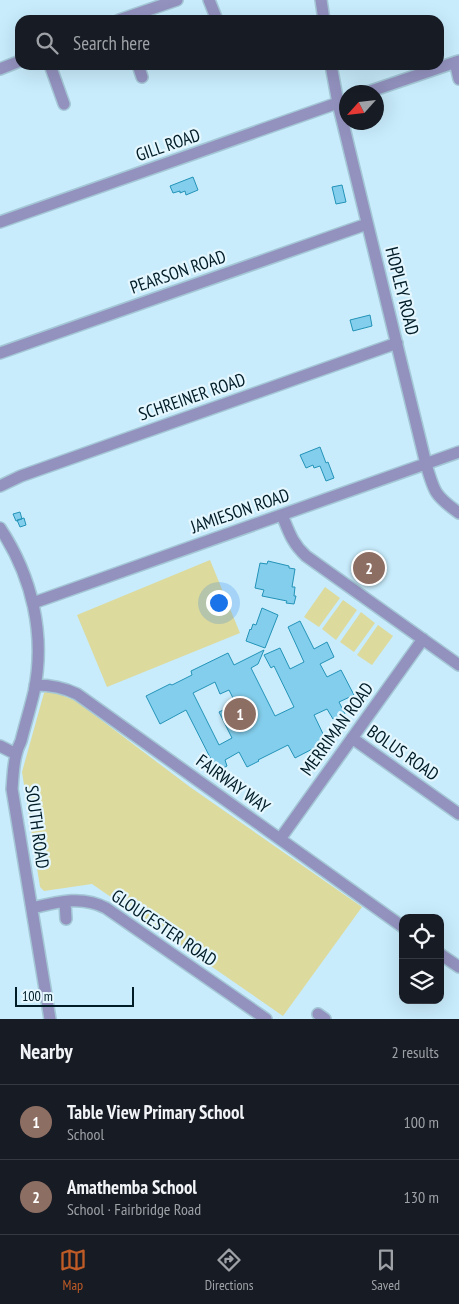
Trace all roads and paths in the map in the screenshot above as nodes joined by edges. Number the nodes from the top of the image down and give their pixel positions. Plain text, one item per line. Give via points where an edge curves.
1 (177, 0) edge
2 (209, 0) edge
3 (320, 0) edge
4 (135, 15) edge
5 (215, 15) edge
6 (323, 15) edge
7 (457, 62) edge
8 (15, 63) edge
9 (444, 66) edge
10 (0, 68) edge
11 (52, 70) edge
12 (140, 70) edge
13 (333, 70) edge
14 (433, 70) edge
15 (142, 77) dead end
16 (459, 79) edge
17 (384, 87) edge
18 (339, 91) edge
19 (339, 102) edge
20 (64, 104) dead end
21 (348, 130) edge
22 (0, 222) edge
23 (367, 224) junction
24 (397, 344) junction
25 (0, 353) edge
26 (459, 452) edge
27 (426, 464) junction
28 (0, 486) edge
29 (459, 513) edge
30 (282, 515) junction
31 (0, 528) edge
32 (33, 602) junction
33 (423, 639) junction
34 (459, 665) edge
35 (35, 685) junction
36 (352, 738) junction
37 (0, 746) edge
38 (16, 754) junction
39 (459, 814) edge
40 (280, 839) junction
41 (65, 902) junction
42 (32, 908) junction
43 (66, 919) dead end
44 (399, 924) edge
45 (444, 957) edge
46 (459, 967) edge
47 (50, 1019) edge
48 (266, 1019) edge

1 - 4 street
2 - 5 street
3 - 6 street
7 - 9 street
7 - 16 street
8 - 10 street
11 - 20 street
12 - 15 street
13 - 18 street, HOPLEY ROAD
14 - 17 street
19 - 22 street, GILL ROAD
21 - 23 street, HOPLEY ROAD
23 - 24 street, HOPLEY ROAD
23 - 25 street, PEARSON ROAD
24 - 27 street, HOPLEY ROAD
24 - 28 street, SCHREINER ROAD via 90,451
26 - 27 street, JAMIESON ROAD
27 - 29 street, HOPLEY ROAD via 437,494
27 - 30 street, JAMIESON ROAD
30 - 32 street, JAMIESON ROAD
30 - 33 street via 293,541 306,556
31 - 32 street, SOUTH ROAD via 19,562
32 - 35 street, SOUTH ROAD via 39,654
33 - 34 street
33 - 36 street, MERRIMAN ROAD
35 - 38 street, SOUTH ROAD
35 - 40 street, FAIRWAY WAY via 57,686 77,694
36 - 39 street, BOLUS ROAD
36 - 40 street, MERRIMAN ROAD
37 - 38 street
38 - 42 street, SOUTH ROAD via 12,789
40 - 44 street, FAIRWAY WAY
41 - 42 street, GLOUCESTER ROAD
41 - 43 street
41 - 48 street, GLOUCESTER ROAD via 84,900 98,903
42 - 47 street, SOUTH ROAD
45 - 46 street

